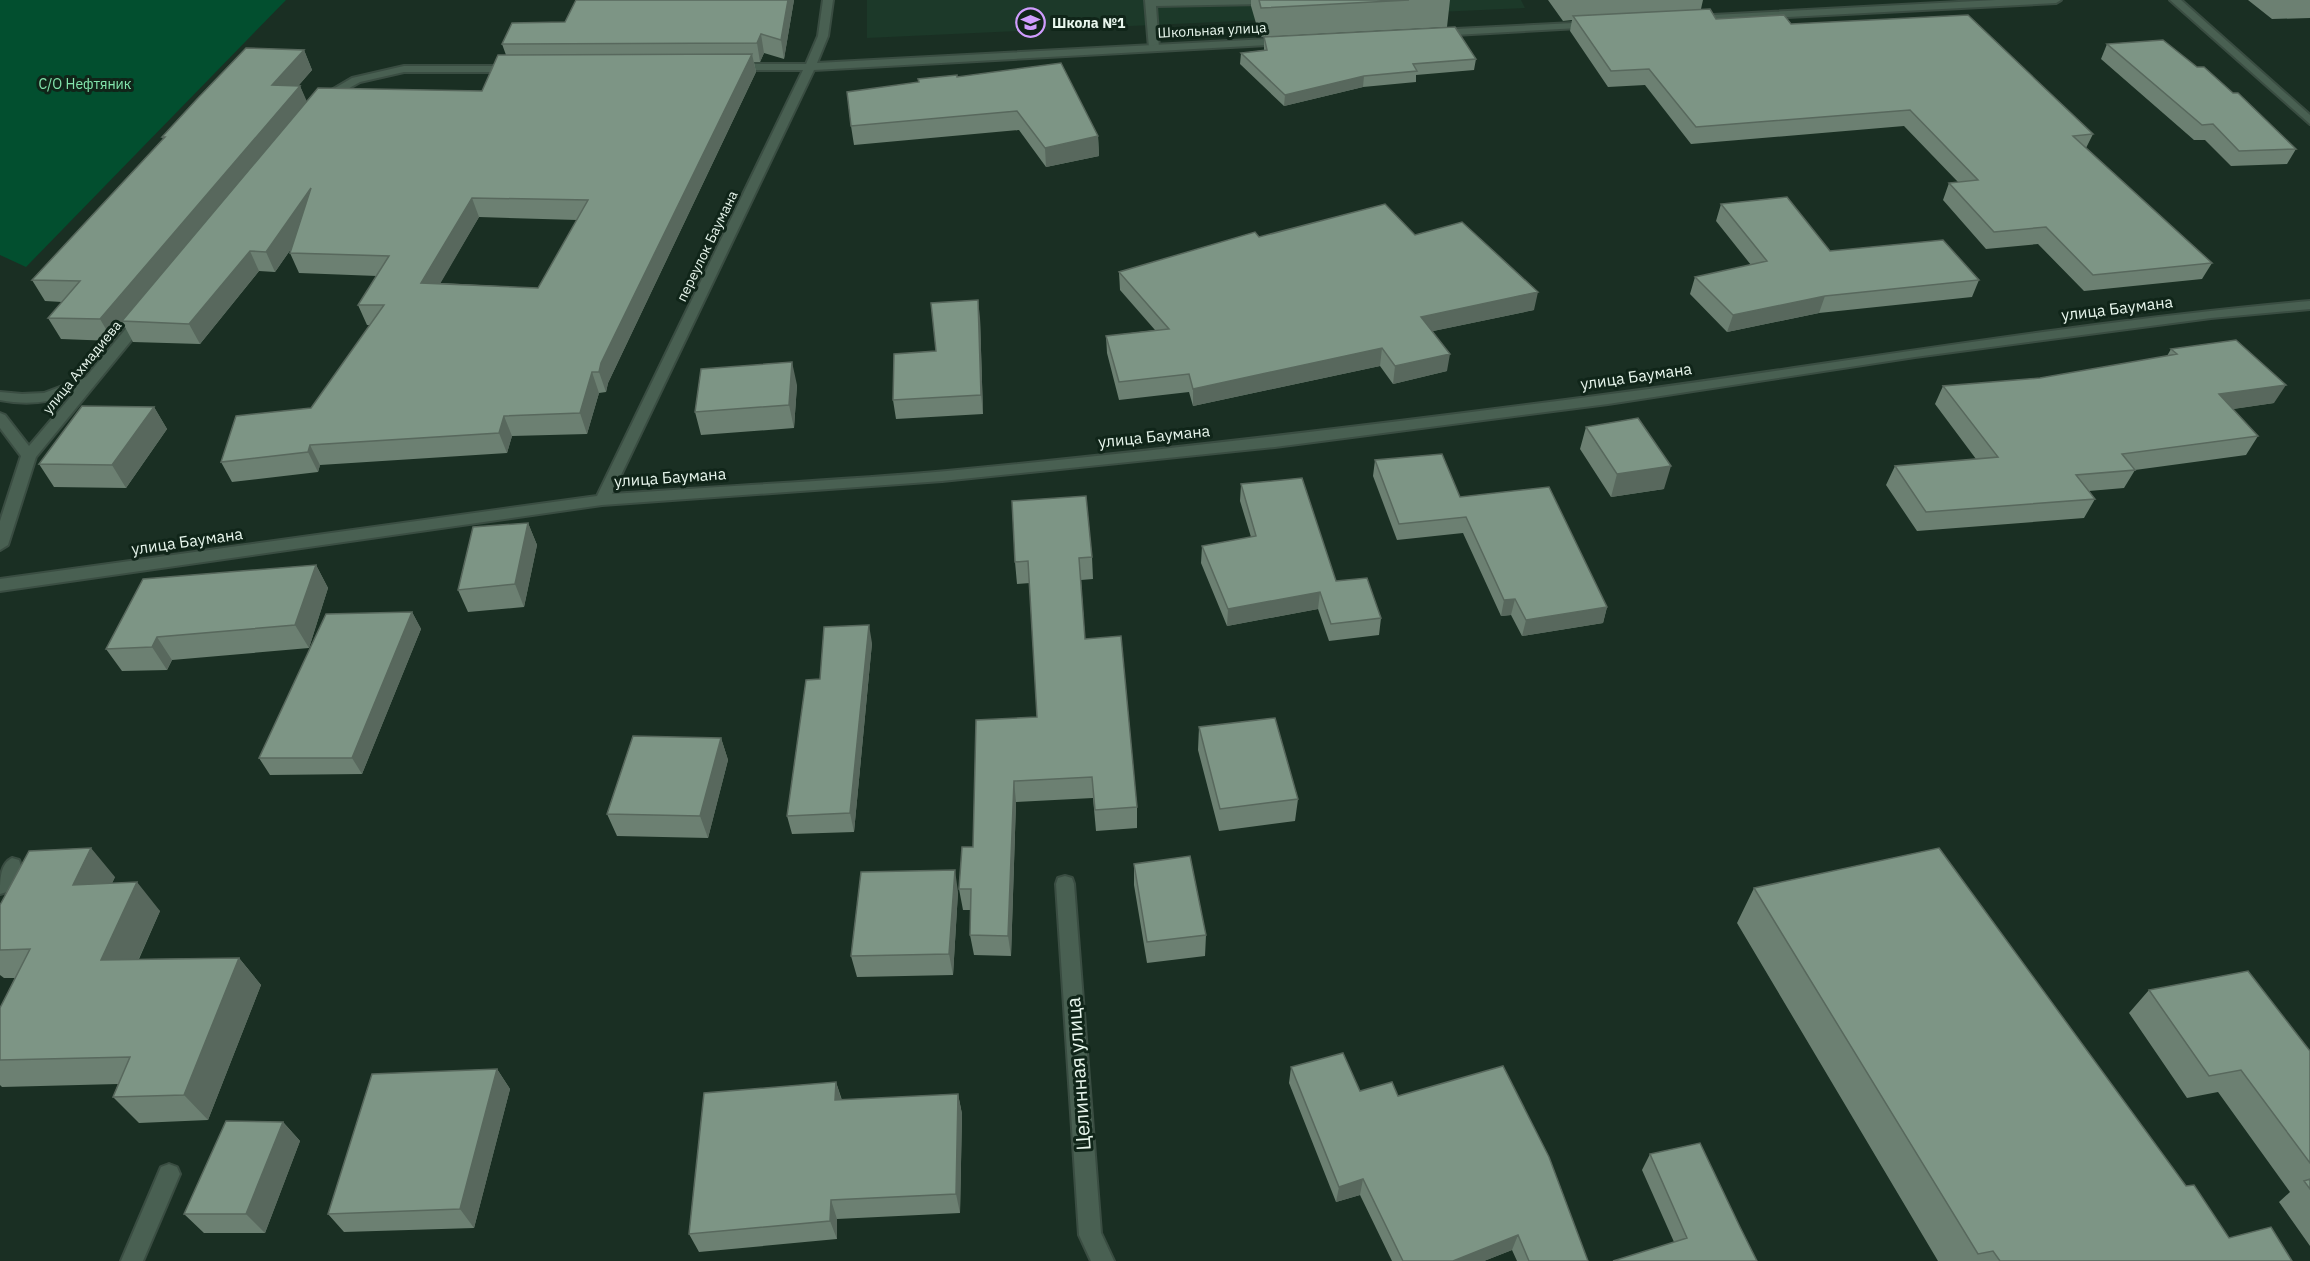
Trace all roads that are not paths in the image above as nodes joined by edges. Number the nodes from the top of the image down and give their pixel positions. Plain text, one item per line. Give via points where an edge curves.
1 (828, 0) edge
2 (2056, 0) edge
3 (2175, 0) edge
4 (1150, 1) edge
5 (1263, 1) edge
6 (1676, 20) edge
7 (1605, 24) edge
8 (1427, 34) edge
9 (1296, 40) edge
10 (1154, 48) junction
11 (714, 67) edge
12 (810, 67) junction
13 (524, 69) edge
14 (316, 107) edge
15 (2310, 121) edge
16 (2310, 305) edge
17 (149, 309) edge
18 (96, 374) junction
19 (0, 396) edge
20 (0, 418) edge
21 (29, 456) junction
22 (602, 500) junction
23 (0, 545) edge
24 (0, 585) edge
25 (12, 866) dead end
26 (1065, 884) dead end
27 (0, 886) edge
28 (169, 1174) dead end
29 (132, 1261) edge
30 (1103, 1261) edge

1 - 12 street, переулок Баумана via 823,36
2 - 6 street
3 - 15 street
4 - 5 street
4 - 10 street
7 - 8 street
9 - 10 street, Школьная улица
10 - 12 street, Школьная улица
11 - 12 street, Школьная улица
12 - 22 street, переулок Баумана
13 - 14 street via 404,69 356,80
16 - 22 street, улица Баумана via 1938,349 1275,442 942,476
17 - 18 street, улица Ахмадиева
18 - 19 street via 64,392 40,399
18 - 21 street, улица Ахмадиева
20 - 21 street
21 - 23 street, улица Ахмадиева
22 - 24 street, улица Баумана
25 - 27 street
26 - 30 street, Целинная улица via 1090,1235
28 - 29 street

